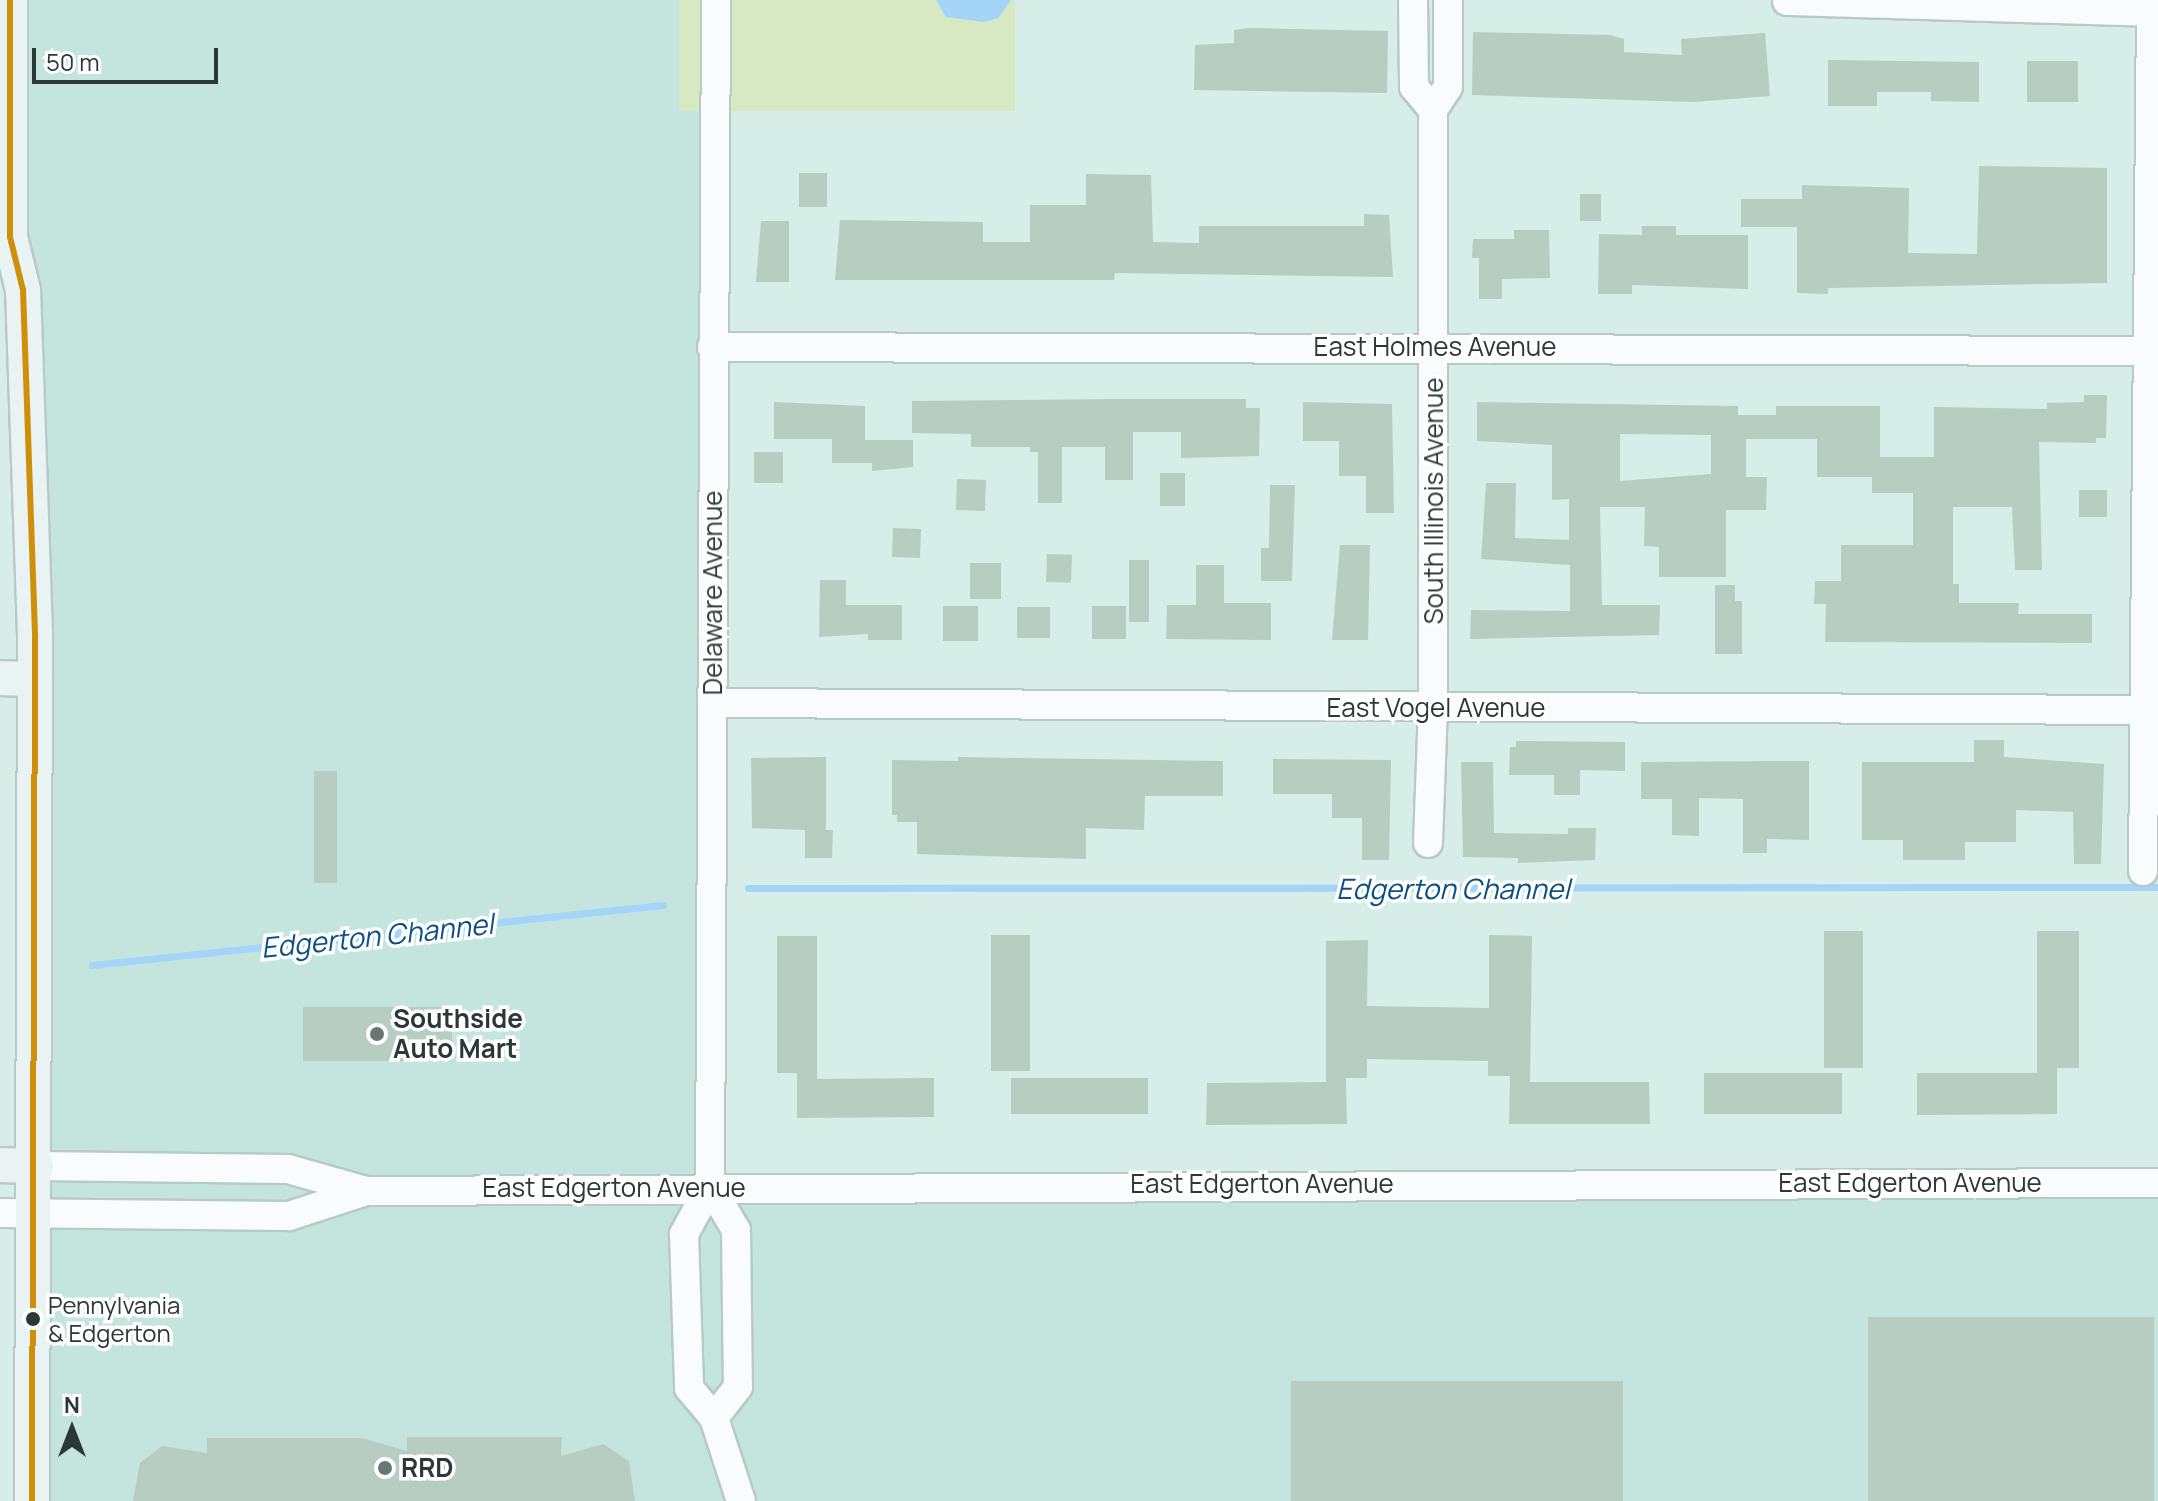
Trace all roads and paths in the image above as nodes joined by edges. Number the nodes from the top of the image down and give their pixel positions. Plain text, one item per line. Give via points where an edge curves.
1 (10, 0) edge
2 (716, 0) edge
3 (1413, 0) edge
4 (1448, 0) edge
5 (1787, 1) edge
6 (2154, 12) edge
7 (1433, 110) junction
8 (10, 237) junction
9 (0, 272) edge
10 (712, 347) junction
11 (1435, 348) junction
12 (2153, 351) edge
13 (0, 678) edge
14 (35, 679) junction
15 (713, 703) junction
16 (1433, 709) junction
17 (2151, 710) edge
18 (1428, 843) dead end
19 (2143, 871) dead end
20 (0, 1165) edge
21 (36, 1166) junction
22 (2158, 1183) edge
23 (710, 1186) junction
24 (366, 1191) junction
25 (0, 1213) edge
26 (36, 1213) junction
27 (714, 1418) junction
28 (32, 1501) edge
29 (741, 1501) edge

1 - 8 main road
2 - 10 street, Delaware Avenue
3 - 7 street, South Illinois Avenue via 1414,87
4 - 7 street, South Illinois Avenue via 1448,87
5 - 6 street
6 - 12 street
7 - 11 street, South Illinois Avenue
8 - 9 main road
8 - 14 main road via 23,290
10 - 11 street, East Holmes Avenue
10 - 15 street, Delaware Avenue
11 - 12 street, East Holmes Avenue
11 - 16 street, South Illinois Avenue
12 - 17 street
13 - 14 main road
14 - 21 main road
15 - 16 street, East Vogel Avenue
15 - 23 street, Delaware Avenue
16 - 17 street, East Vogel Avenue
16 - 18 street, South Illinois Avenue
17 - 19 street
20 - 21 main road
21 - 24 street, East Edgerton Avenue via 288,1169
21 - 26 main road
22 - 23 street, East Edgerton Avenue
23 - 24 street, East Edgerton Avenue
23 - 27 street via 736,1230 738,1387
23 - 27 street via 684,1234 689,1388
24 - 26 street, East Edgerton Avenue via 289,1216
25 - 26 street, East Edgerton Avenue
26 - 28 main road
27 - 29 street

